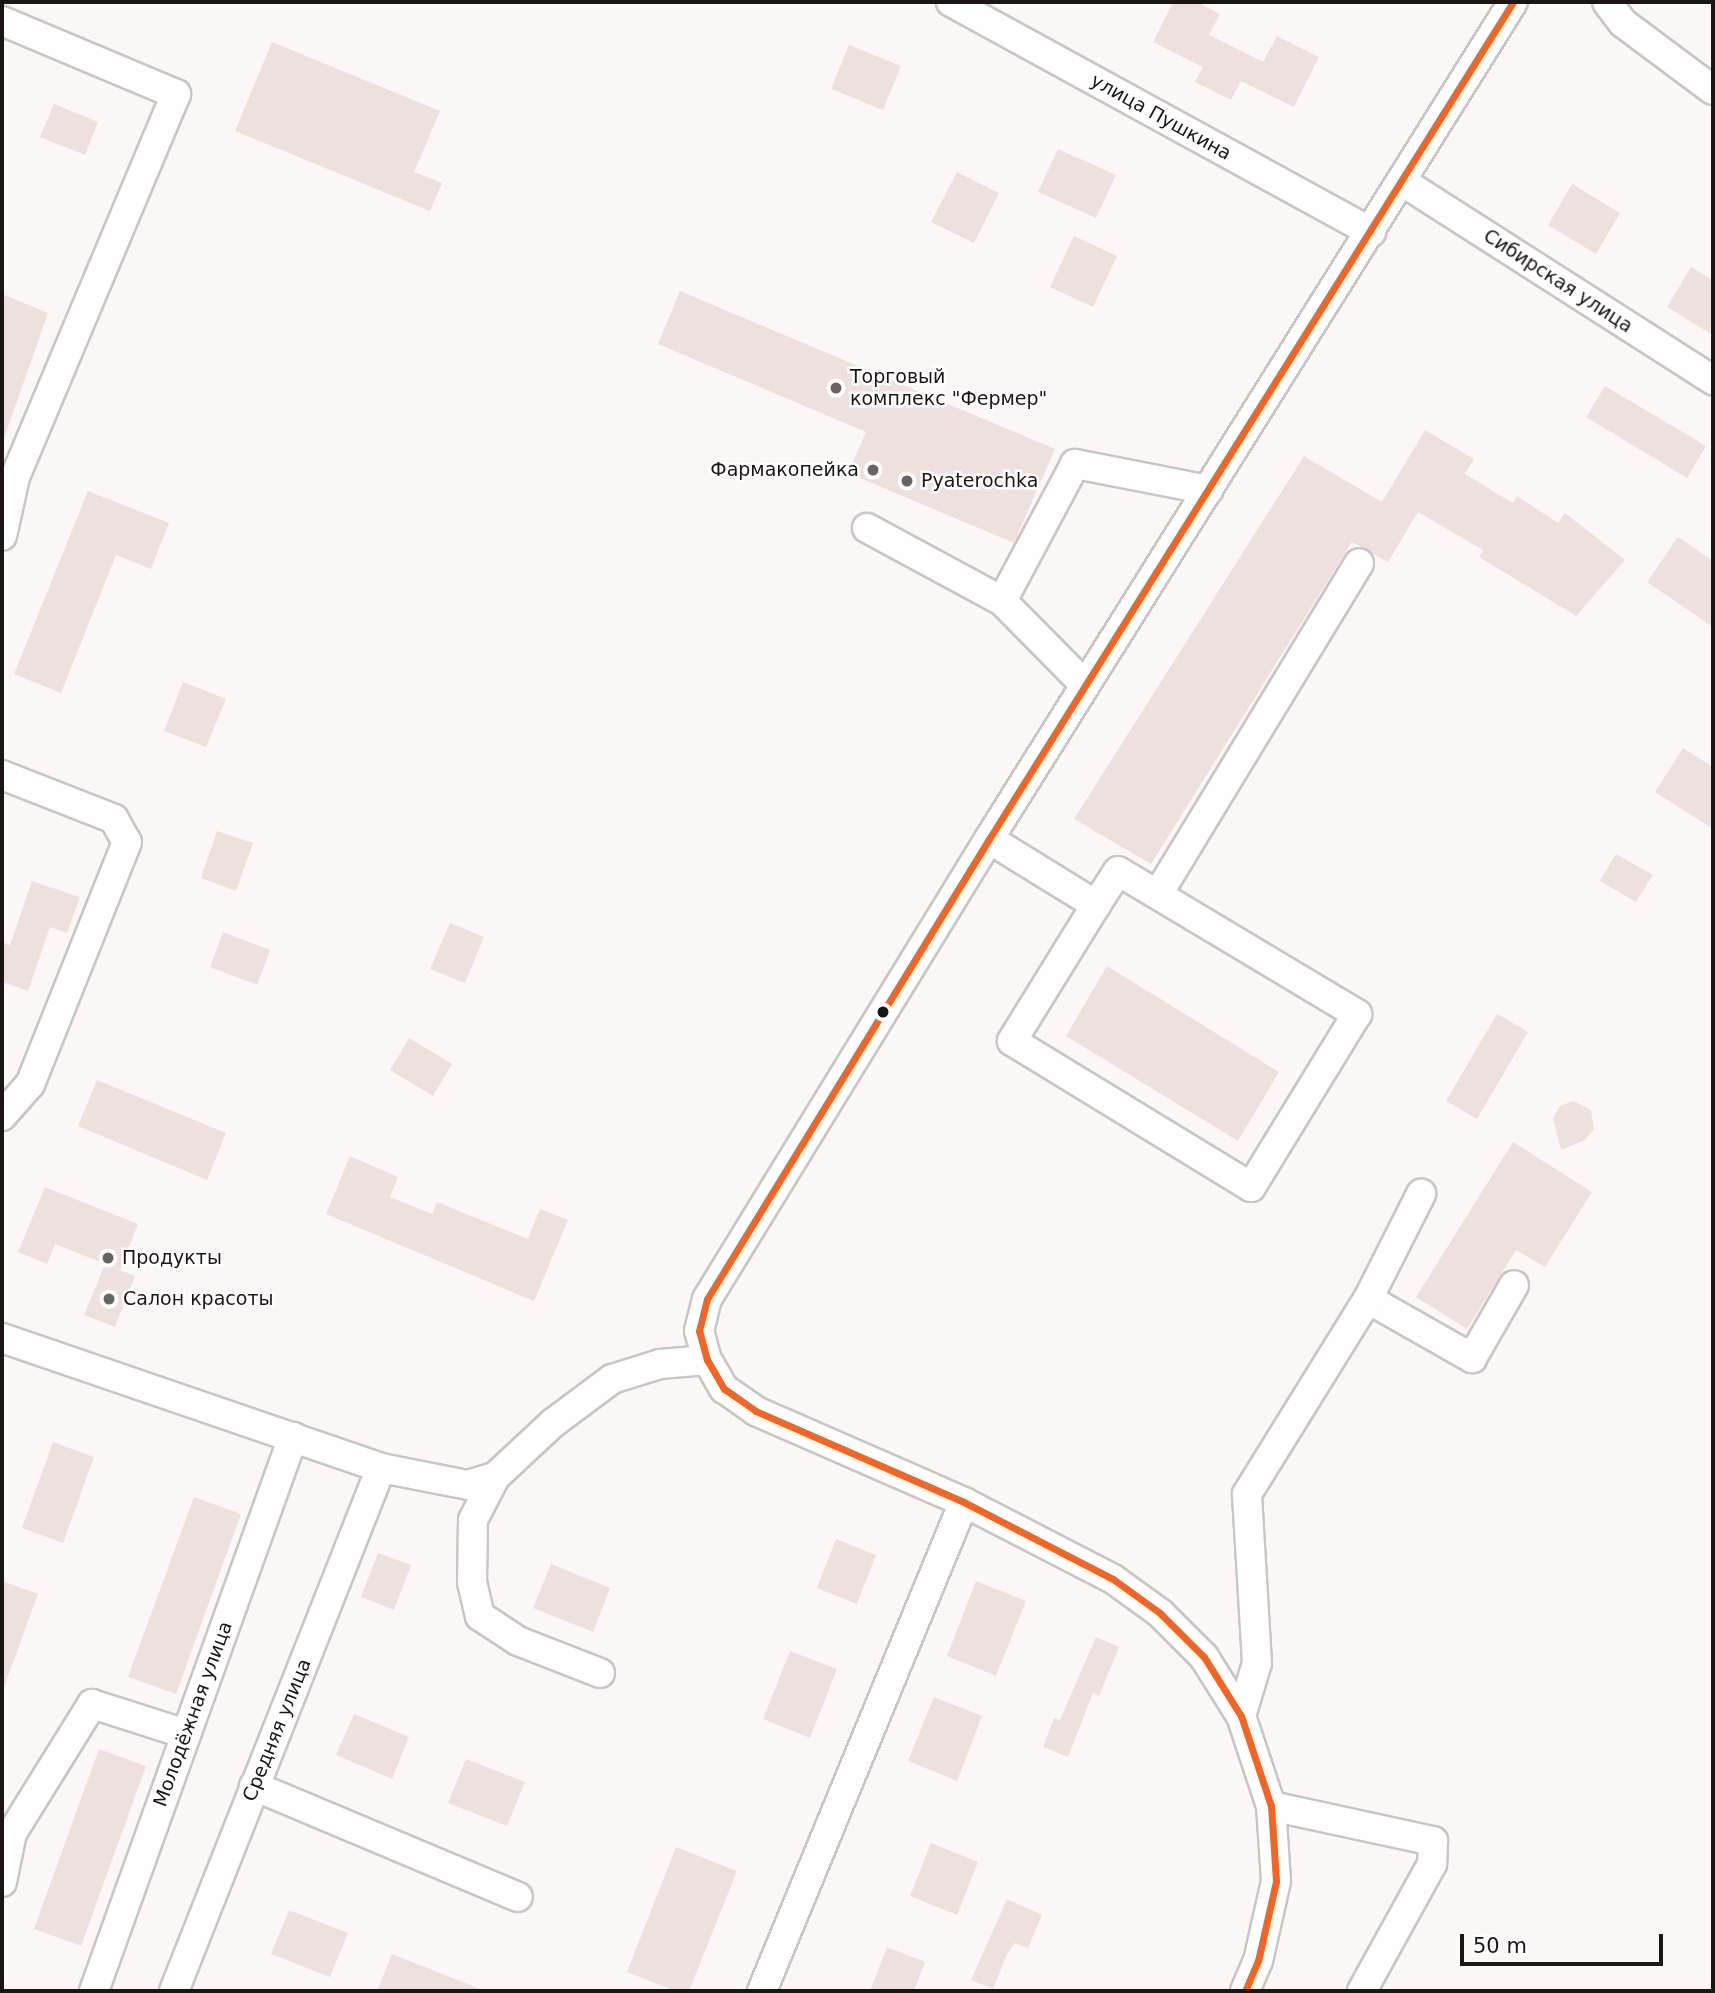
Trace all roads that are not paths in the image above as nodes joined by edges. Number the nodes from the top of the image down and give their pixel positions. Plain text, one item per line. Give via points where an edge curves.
1 (951, 2) edge
2 (1513, 2) edge
3 (1607, 2) edge
4 (2, 21) edge
5 (1713, 90) edge
6 (1403, 183) junction
7 (1371, 232) junction
8 (1713, 380) edge
9 (8, 474) edge
10 (1209, 490) junction
11 (867, 527) dead end
12 (2, 536) edge
13 (1359, 563) dead end
14 (1002, 600) junction
15 (1086, 685) junction
16 (2, 775) edge
17 (989, 839) junction
18 (1158, 894) junction
19 (1096, 905) junction
20 (2, 1116) edge
21 (2, 1125) edge
22 (1421, 1194) dead end
23 (1514, 1285) dead end
24 (1368, 1299) junction
25 (2, 1339) edge
26 (707, 1360) junction
27 (293, 1437) junction
28 (381, 1468) junction
29 (495, 1477) junction
30 (964, 1502) junction
31 (600, 1673) dead end
32 (1241, 1716) junction
33 (186, 1734) junction
34 (254, 1786) junction
35 (1271, 1806) junction
36 (2, 1882) edge
37 (518, 1897) dead end
38 (94, 1991) edge
39 (174, 1991) edge
40 (762, 1991) edge
41 (1245, 1991) edge
42 (1362, 1991) edge

1 - 7 street, улица Пушкина
2 - 6 street
3 - 5 street via 1623,23
4 - 9 street via 176,94
6 - 7 street
6 - 8 street, Сибирская улица
7 - 10 street
9 - 12 street
10 - 14 street via 1075,464
10 - 15 street
11 - 14 street
13 - 18 street
14 - 15 street
15 - 17 street
16 - 20 street via 114,819 127,842 30,1084
17 - 19 street
17 - 26 street via 707,1299 699,1331
18 - 19 street via 1118,871
18 - 19 street via 1357,1014 1251,1187 1012,1041
20 - 21 street
22 - 24 street
23 - 24 street via 1472,1358
24 - 32 street via 1247,1494 1257,1663
25 - 27 street
26 - 29 street via 660,1364 612,1379 553,1423
26 - 30 street via 724,1389 755,1411
27 - 28 street
27 - 33 street, Молодёжная улица
28 - 29 street via 468,1485
28 - 34 street, Средняя улица
29 - 31 street via 473,1520 472,1582 480,1616 518,1641
30 - 32 street via 1113,1579 1160,1613 1204,1657
30 - 40 street
32 - 35 street
33 - 36 street via 92,1704 12,1833
33 - 38 street, Молодёжная улица
34 - 37 street
34 - 39 street, Средняя улица
35 - 41 street via 1276,1881 1258,1961
35 - 42 street via 1433,1841 1432,1864

